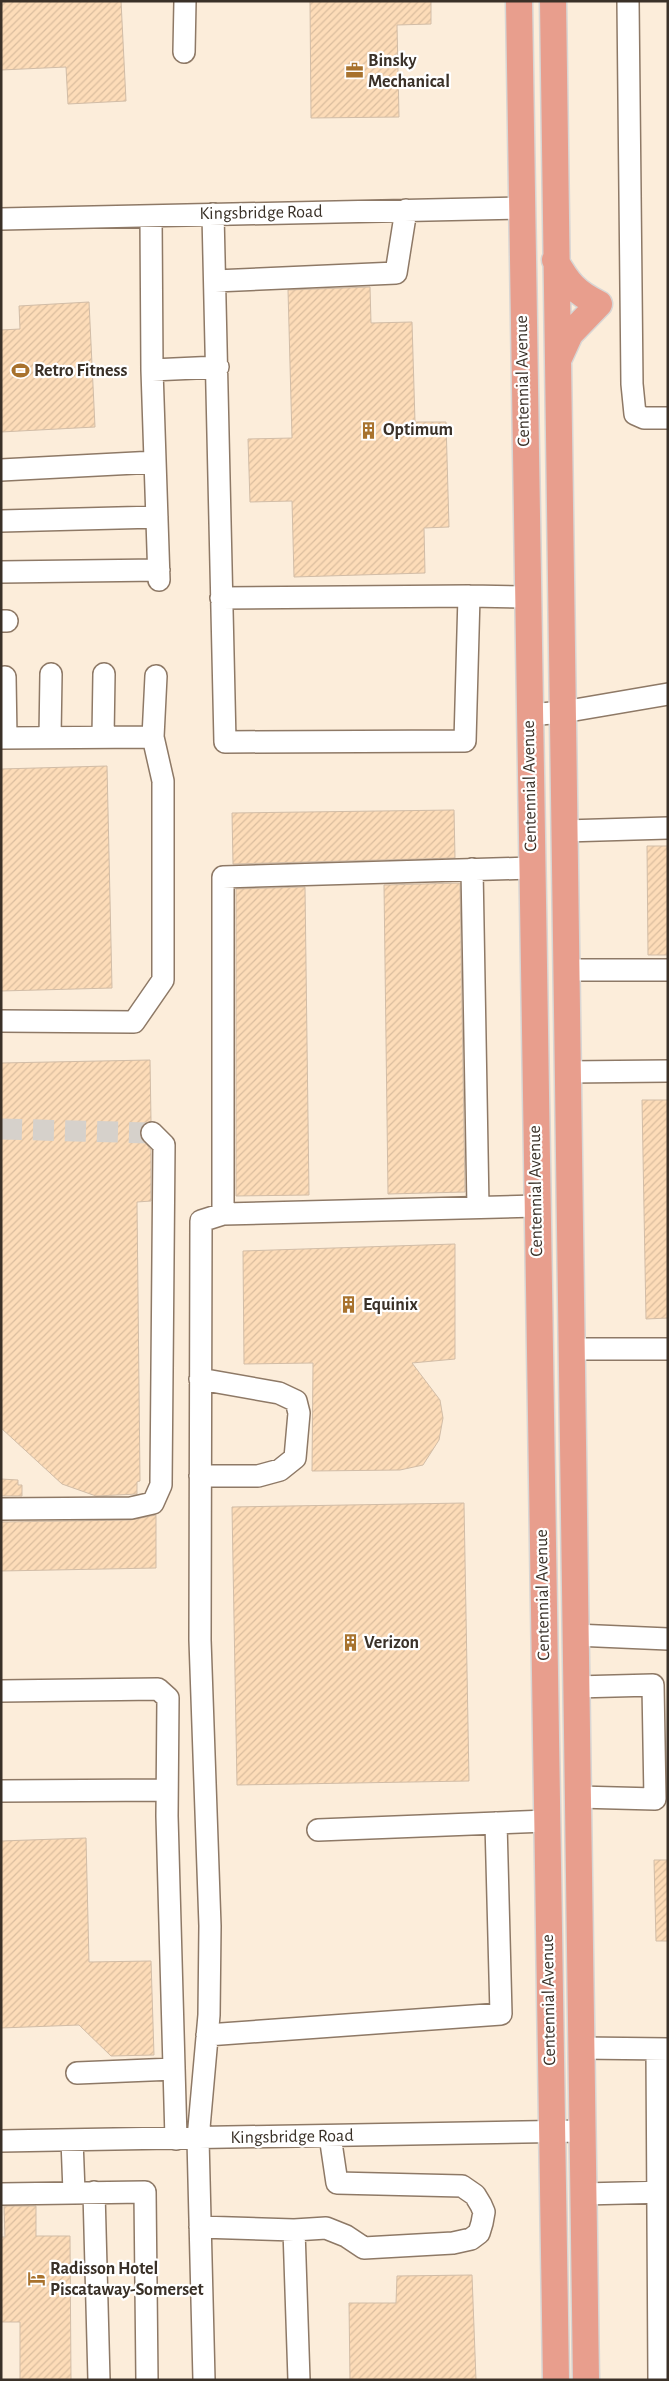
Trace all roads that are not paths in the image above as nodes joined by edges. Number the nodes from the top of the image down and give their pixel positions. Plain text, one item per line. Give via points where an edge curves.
1 (185, 1) edge
2 (519, 1) edge
3 (553, 1) edge
4 (628, 1) edge
5 (184, 52) dead end
6 (521, 208) junction
7 (406, 210) junction
8 (213, 214) junction
9 (151, 216) junction
10 (1, 219) edge
11 (555, 260) junction
12 (215, 281) junction
13 (599, 304) junction
14 (630, 304) junction
15 (559, 359) junction
16 (218, 367) junction
17 (152, 370) junction
18 (668, 418) edge
19 (155, 462) junction
20 (1, 470) edge
21 (157, 517) junction
22 (1, 521) edge
23 (1, 572) edge
24 (470, 596) junction
25 (527, 597) junction
26 (221, 598) junction
27 (51, 674) dead end
28 (104, 674) dead end
29 (156, 676) dead end
30 (5, 677) dead end
31 (668, 694) edge
32 (563, 712) junction
33 (529, 715) junction
34 (50, 737) junction
35 (103, 737) junction
36 (153, 737) junction
37 (4, 738) edge
38 (668, 828) edge
39 (565, 831) junction
40 (531, 868) junction
41 (472, 869) junction
42 (567, 970) junction
43 (668, 970) edge
44 (1, 1022) edge
45 (668, 1071) edge
46 (568, 1072) junction
47 (152, 1133) dead end
48 (536, 1206) junction
49 (478, 1207) junction
50 (223, 1214) junction
51 (572, 1349) junction
52 (668, 1349) edge
53 (200, 1379) junction
54 (200, 1476) junction
55 (1, 1509) edge
56 (575, 1635) junction
57 (668, 1639) edge
58 (576, 1687) junction
59 (1, 1691) edge
60 (167, 1790) junction
61 (1, 1791) edge
62 (578, 1797) junction
63 (661, 1799) edge
64 (546, 1821) junction
65 (496, 1823) junction
66 (318, 1830) dead end
67 (207, 2034) junction
68 (581, 2048) junction
69 (662, 2050) edge
70 (174, 2069) junction
71 (77, 2073) dead end
72 (582, 2131) junction
73 (551, 2132) junction
74 (330, 2136) junction
75 (198, 2139) junction
76 (72, 2140) junction
77 (176, 2140) junction
78 (1, 2141) edge
79 (84, 2192) junction
80 (663, 2192) edge
81 (1, 2194) edge
82 (583, 2194) junction
83 (200, 2227) junction
84 (294, 2230) junction
85 (98, 2380) edge
86 (147, 2380) edge
87 (204, 2380) edge
88 (299, 2380) edge
89 (556, 2380) edge
90 (586, 2380) edge
91 (659, 2380) edge

1 - 5 street
2 - 6 main road, Centennial Avenue
3 - 11 main road, Centennial Avenue
4 - 14 street
6 - 7 street, Kingsbridge Road
6 - 25 main road, Centennial Avenue
7 - 8 street, Kingsbridge Road
7 - 12 street via 396,273
8 - 9 street, Kingsbridge Road
8 - 12 street
9 - 10 street, Kingsbridge Road
9 - 17 street
11 - 13 main road via 567,282 580,294
11 - 15 main road, Centennial Avenue
12 - 16 street
13 - 14 street
13 - 15 main road via 570,334
14 - 18 street via 635,414 644,418
15 - 32 main road, Centennial Avenue
16 - 17 street
16 - 26 street
17 - 19 street
19 - 20 street
19 - 21 street
21 - 22 street
21 - 23 street via 159,575
24 - 25 street
24 - 26 street
24 - 26 street via 465,741 225,742
25 - 33 main road, Centennial Avenue
27 - 34 street
28 - 35 street
29 - 36 street
30 - 37 street
31 - 32 street
32 - 33 street
32 - 39 main road, Centennial Avenue
33 - 40 main road, Centennial Avenue
34 - 35 street
34 - 37 street
35 - 36 street
36 - 44 street via 163,781 163,980 134,1022
38 - 39 street
39 - 42 main road, Centennial Avenue
40 - 41 street
40 - 48 main road, Centennial Avenue
41 - 49 street
41 - 50 street via 223,877
42 - 43 street
42 - 46 main road, Centennial Avenue
45 - 46 street
46 - 51 main road, Centennial Avenue
47 - 55 street via 164,1145 161,1485 154,1503 131,1508
48 - 49 street
48 - 64 main road, Centennial Avenue
49 - 50 street
50 - 53 street via 201,1221
51 - 52 street
51 - 56 main road, Centennial Avenue
53 - 54 street
53 - 54 street via 279,1393 296,1401 299,1413 295,1458 280,1470 258,1476
54 - 67 street via 200,1640 210,1926
56 - 57 street
56 - 58 main road, Centennial Avenue
58 - 62 main road, Centennial Avenue
58 - 63 street via 653,1685
59 - 60 street via 158,1689 168,1698
60 - 61 street
60 - 70 street
62 - 63 street
62 - 68 main road, Centennial Avenue
64 - 65 street
64 - 73 main road, Centennial Avenue
65 - 66 street
65 - 67 street via 502,2014
67 - 75 street
68 - 69 street
68 - 72 main road, Centennial Avenue
69 - 80 street
70 - 71 street
70 - 77 street
72 - 73 street, Kingsbridge Road
72 - 82 main road, Centennial Avenue
73 - 74 street, Kingsbridge Road
73 - 89 main road, Centennial Avenue
74 - 75 street, Kingsbridge Road
74 - 84 street via 337,2183 462,2186 475,2195 484,2212 479,2233 471,2239 453,2243 364,2248 326,2228
75 - 77 street, Kingsbridge Road
75 - 83 street
76 - 77 street, Kingsbridge Road
76 - 78 street, Kingsbridge Road
76 - 79 street
79 - 81 street
79 - 85 street
79 - 86 street via 145,2192
80 - 82 street
80 - 91 street
82 - 90 main road, Centennial Avenue
83 - 84 street
83 - 87 street
84 - 88 street

